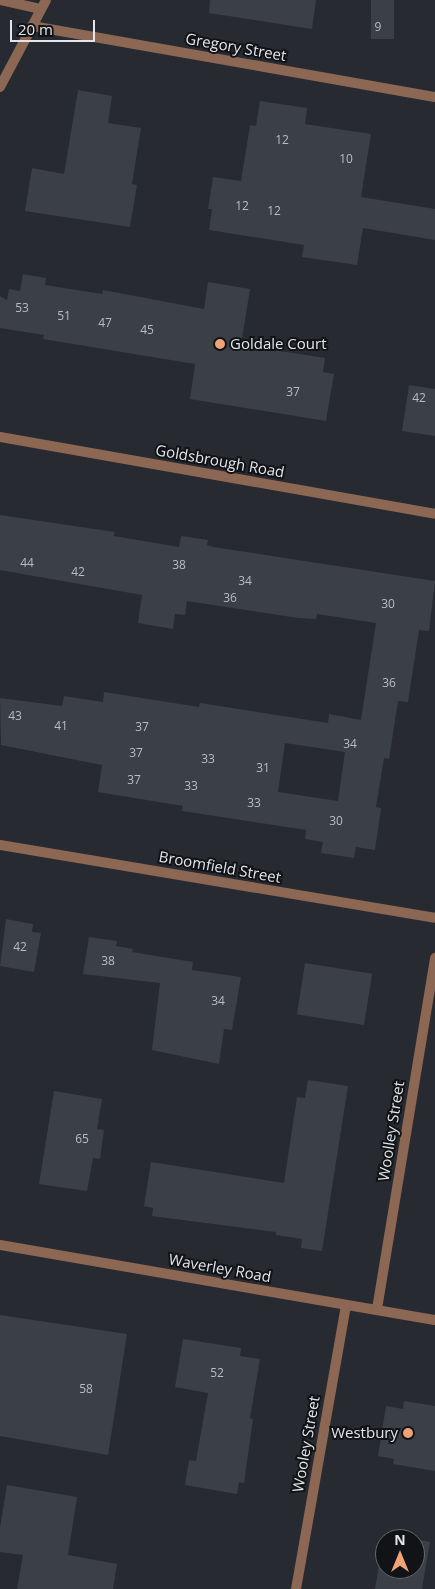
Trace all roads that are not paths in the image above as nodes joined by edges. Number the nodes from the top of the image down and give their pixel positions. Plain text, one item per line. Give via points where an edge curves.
1 (0, 0) edge
2 (44, 4) edge
3 (32, 26) junction
4 (0, 87) edge
5 (435, 96) edge
6 (0, 437) edge
7 (435, 514) edge
8 (0, 845) edge
9 (435, 918) edge
10 (435, 958) edge
11 (0, 1245) edge
12 (346, 1304) junction
13 (377, 1309) junction
14 (435, 1320) edge
15 (296, 1589) edge

1 - 2 street
2 - 3 street
3 - 4 street
3 - 5 street, Gregory Street
6 - 7 street, Goldsbrough Road
8 - 9 street, Broomfield Street
10 - 13 street, Woolley Street
11 - 12 street, Waverley Road
12 - 13 street, Waverley Road
12 - 15 street, Wooley Street
13 - 14 street, Waverley Road

